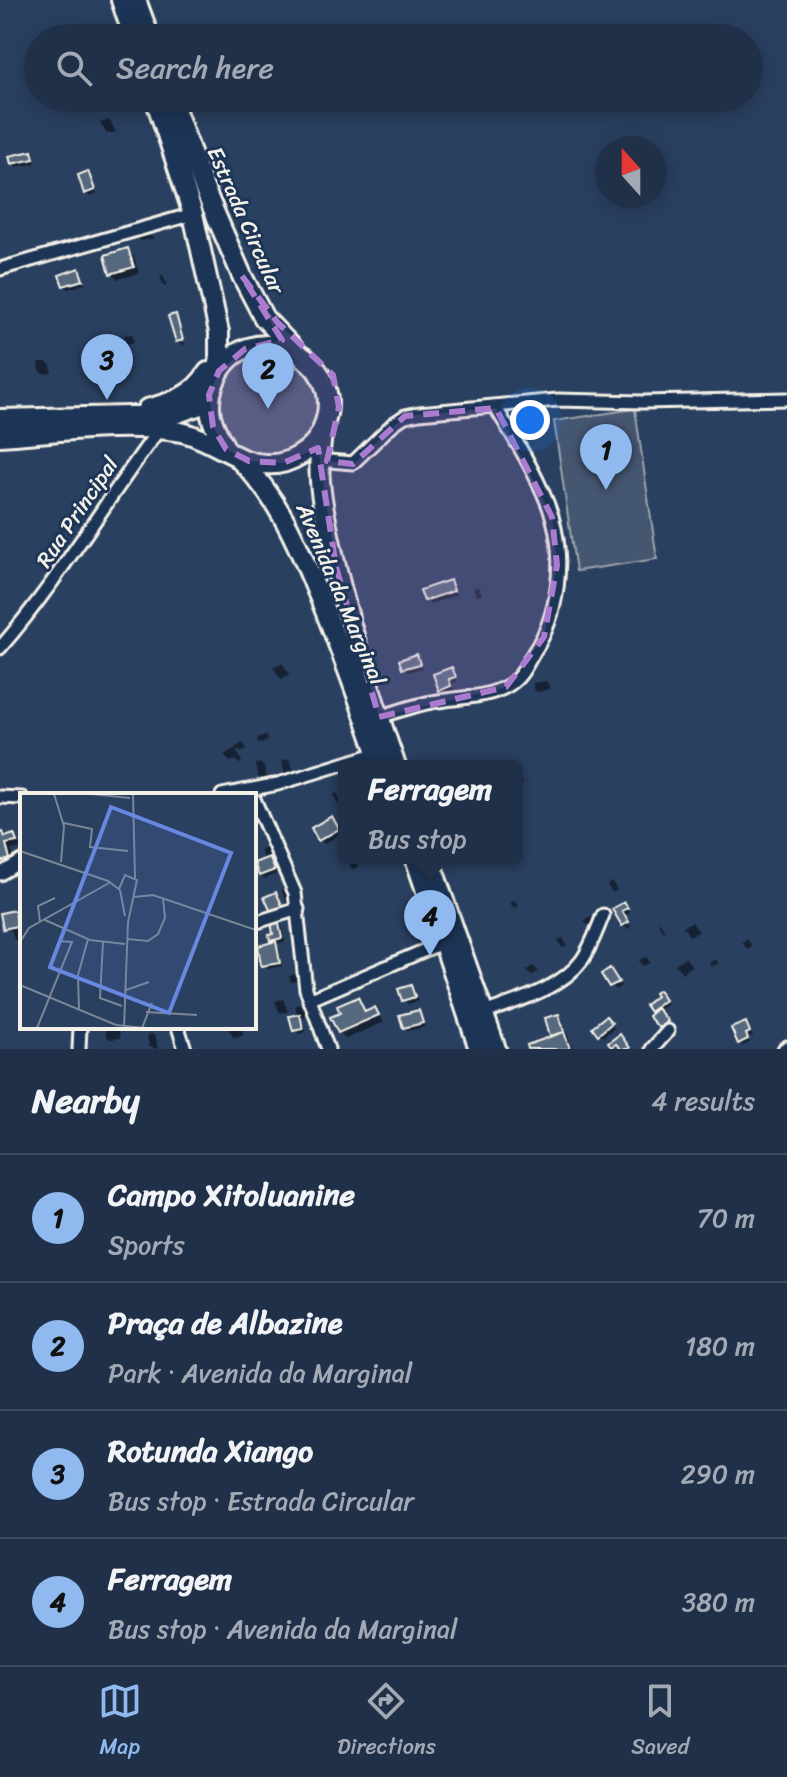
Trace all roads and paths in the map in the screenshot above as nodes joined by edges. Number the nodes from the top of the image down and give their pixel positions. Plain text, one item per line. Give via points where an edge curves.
1 (121, 0) edge
2 (136, 0) edge
3 (129, 24) edge
4 (145, 24) edge
5 (160, 112) edge
6 (176, 112) edge
7 (193, 214) junction
8 (0, 269) edge
9 (242, 276) junction
10 (213, 314) junction
11 (295, 350) junction
12 (217, 375) junction
13 (787, 399) edge
14 (496, 408) junction
15 (125, 415) junction
16 (0, 419) edge
17 (105, 430) junction
18 (323, 431) junction
19 (155, 435) junction
20 (0, 436) edge
21 (230, 451) junction
22 (329, 461) junction
23 (325, 514) junction
24 (295, 539) junction
25 (0, 648) edge
26 (379, 717) junction
27 (380, 760) edge
28 (394, 760) edge
29 (338, 771) edge
30 (256, 794) edge
31 (0, 797) edge
32 (20, 798) edge
33 (256, 804) edge
34 (20, 862) edge
35 (417, 864) edge
36 (431, 864) edge
37 (0, 874) edge
38 (298, 909) junction
39 (603, 915) dead end
40 (256, 922) edge
41 (444, 942) junction
42 (309, 1000) junction
43 (484, 1013) junction
44 (80, 1029) edge
45 (179, 1029) edge
46 (668, 1031) dead end
47 (79, 1049) edge
48 (185, 1049) edge
49 (328, 1049) edge
50 (479, 1049) edge
51 (496, 1049) edge
52 (652, 1049) edge

1 - 3 main road
2 - 4 main road
5 - 7 main road, Estrada Circular
6 - 9 main road, Estrada Circular
7 - 8 street
7 - 10 main road, Estrada Circular
9 - 11 main road, Estrada Circular via 264,318
9 - 22 main road via 278,323 317,354 333,375 339,407
10 - 12 main road, Estrada Circular via 220,343
10 - 15 main road via 212,358 199,386 173,402
11 - 12 main road via 279,345 245,349
11 - 18 main road via 322,376 328,394
12 - 15 main road via 200,405 187,412
12 - 21 main road via 209,410 213,427
13 - 14 street via 558,400
14 - 22 street via 405,416 356,461
14 - 26 street via 552,517 557,592 549,624 523,672 506,687
15 - 16 main road
17 - 19 main road
17 - 20 main road
17 - 21 main road via 185,433
18 - 21 main road via 313,445 283,463 266,465
18 - 23 main road, Avenida da Marginal via 318,477
19 - 24 main road via 187,443 225,463
19 - 25 street, Rua Principal via 65,567
21 - 24 main road, Avenida da Marginal via 269,491
22 - 23 main road
23 - 26 main road, Avenida da Marginal via 349,620
24 - 27 main road, Avenida da Marginal
26 - 28 main road, Avenida da Marginal
29 - 30 street
31 - 32 street
33 - 38 street via 289,874
34 - 37 street
35 - 41 main road
36 - 43 main road
38 - 40 street
38 - 42 street
39 - 43 street via 585,956 571,971
41 - 42 street
41 - 50 main road
42 - 49 street
43 - 51 main road
44 - 47 street
45 - 48 street
46 - 52 street

